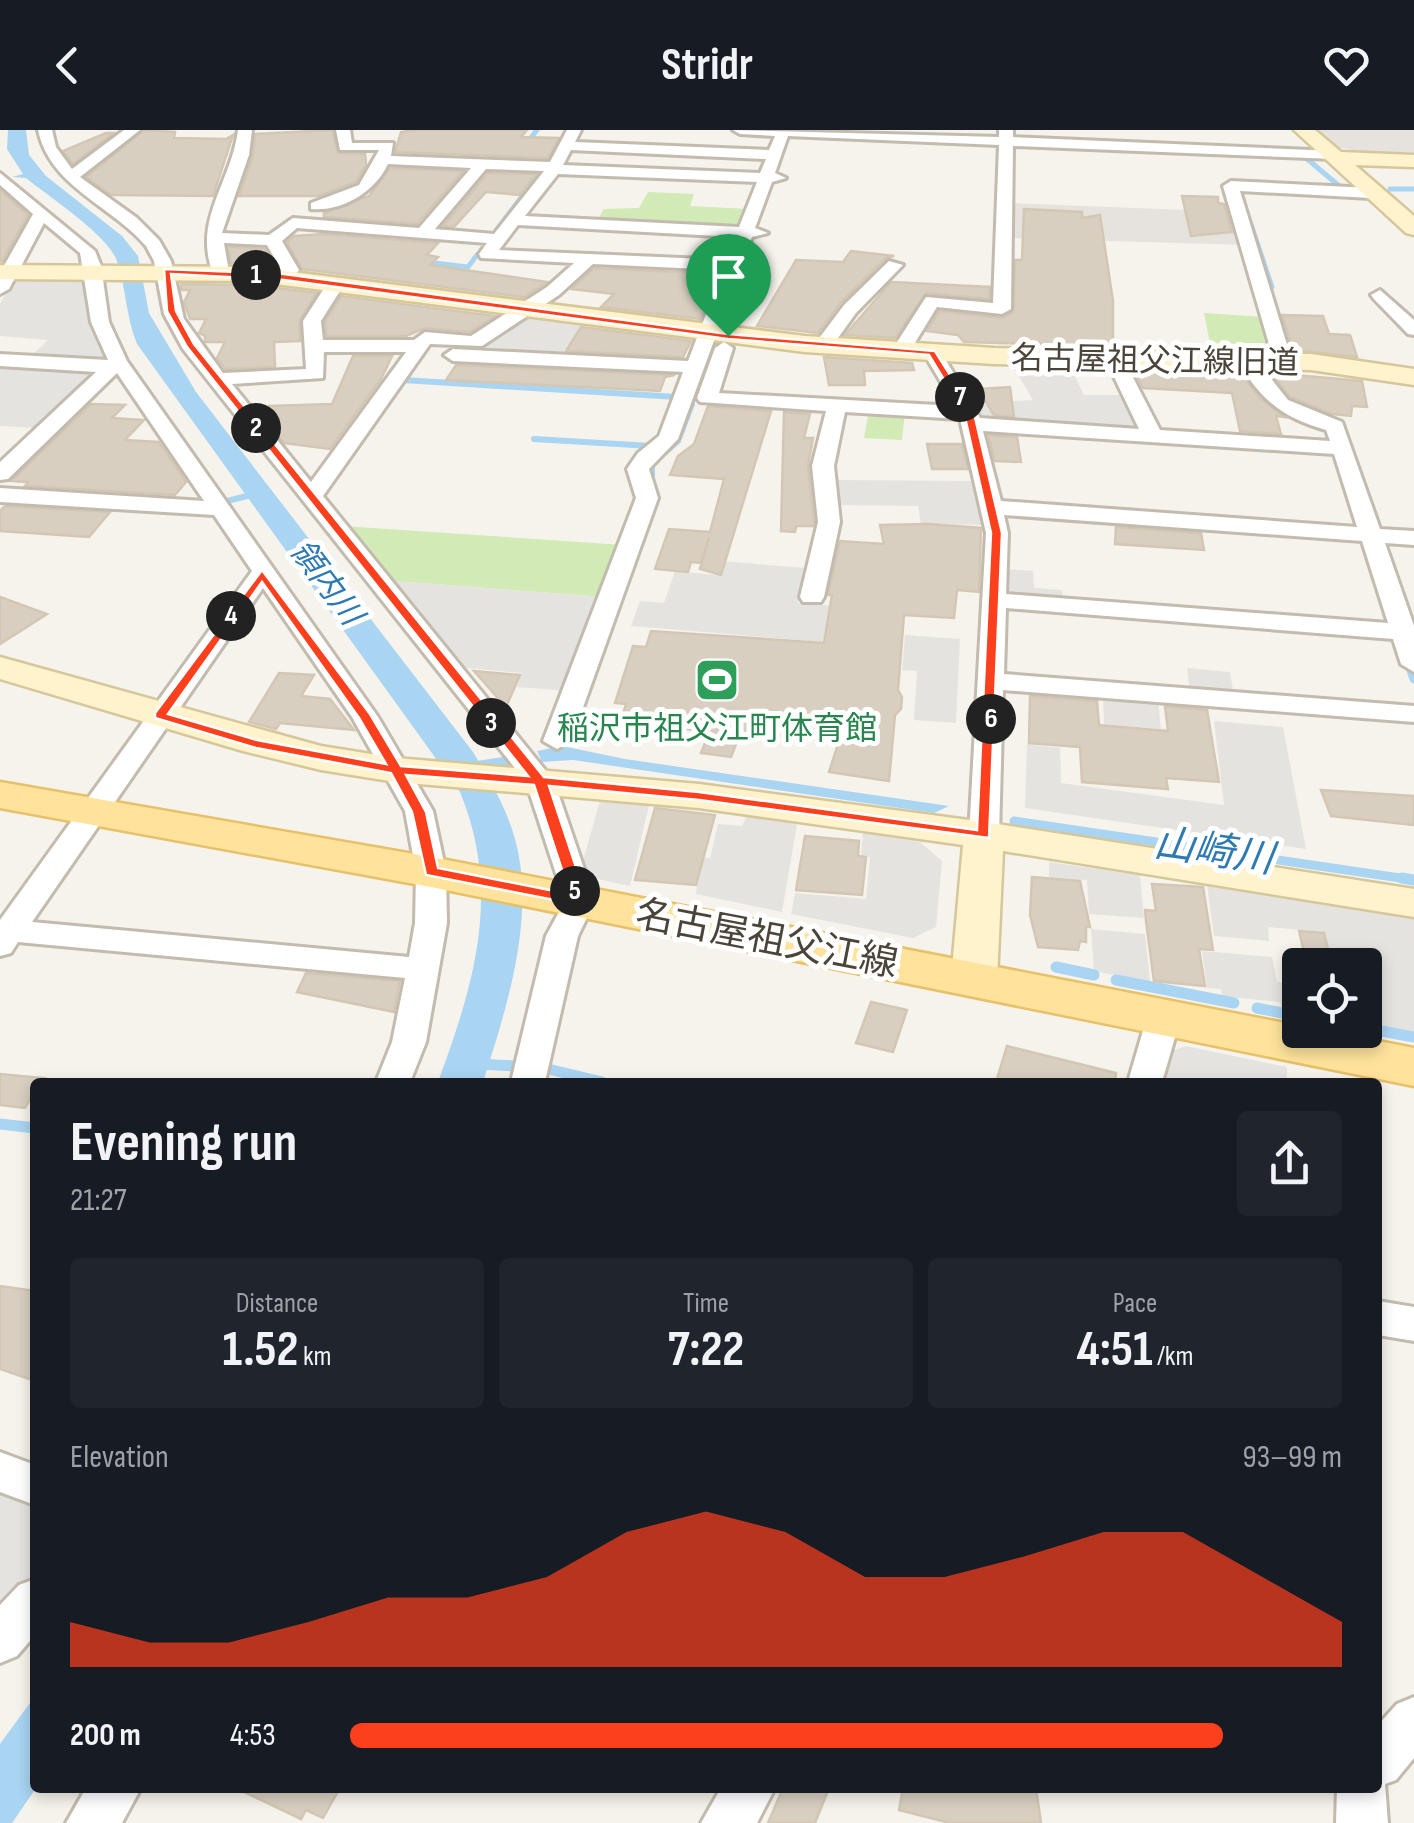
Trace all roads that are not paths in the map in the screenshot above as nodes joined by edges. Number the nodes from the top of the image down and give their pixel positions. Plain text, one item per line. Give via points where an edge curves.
1 (45, 130) edge
2 (133, 130) edge
3 (244, 130) edge
4 (343, 130) edge
5 (740, 130) edge
6 (1304, 130) edge
7 (791, 131) edge
8 (1006, 136) edge
9 (570, 138) edge
10 (774, 155) junction
11 (1337, 156) junction
12 (384, 160) junction
13 (1414, 162) edge
14 (481, 165) junction
15 (554, 168) junction
16 (0, 176) edge
17 (72, 176) junction
18 (772, 178) junction
19 (1371, 192) junction
20 (318, 206) junction
21 (370, 210) dead end
22 (41, 214) junction
23 (513, 220) junction
24 (293, 223) junction
25 (1414, 228) edge
26 (423, 233) junction
27 (752, 233) junction
28 (216, 238) junction
29 (498, 239) junction
30 (273, 240) junction
31 (589, 259) junction
32 (732, 265) junction
33 (896, 265) dead end
34 (94, 271) junction
35 (162, 271) junction
36 (220, 272) junction
37 (3, 277) edge
38 (284, 277) junction
39 (336, 283) junction
40 (1380, 294) dead end
41 (528, 308) junction
42 (726, 323) junction
43 (1414, 330) edge
44 (824, 345) junction
45 (314, 346) junction
46 (417, 349) junction
47 (901, 350) junction
48 (932, 352) junction
49 (1114, 358) junction
50 (0, 360) edge
51 (1246, 360) junction
52 (1283, 361) junction
53 (115, 364) junction
54 (694, 367) junction
55 (1413, 376) edge
56 (218, 379) junction
57 (707, 398) junction
58 (838, 405) junction
59 (970, 418) junction
60 (1152, 436) junction
61 (1342, 448) junction
62 (0, 474) edge
63 (0, 495) edge
64 (311, 498) junction
65 (990, 508) junction
66 (219, 510) junction
67 (1371, 535) junction
68 (1414, 538) edge
69 (262, 574) junction
70 (812, 597) dead end
71 (996, 600) junction
72 (1409, 633) edge
73 (1414, 664) edge
74 (0, 668) edge
75 (992, 681) junction
76 (1414, 714) edge
77 (160, 716) junction
78 (558, 742) junction
79 (524, 768) junction
80 (404, 770) junction
81 (0, 795) edge
82 (95, 811) junction
83 (984, 835) junction
84 (436, 873) junction
85 (568, 898) junction
86 (1414, 903) edge
87 (3, 935) edge
88 (425, 969) junction
89 (974, 979) junction
90 (1164, 1017) junction
91 (1414, 1066) edge
92 (396, 1078) edge
93 (529, 1078) edge
94 (1145, 1078) edge
95 (1382, 1319) edge
96 (1414, 1324) edge
97 (0, 1472) edge
98 (30, 1482) edge
99 (30, 1607) edge
100 (0, 1640) edge
101 (1414, 1721) edge
102 (1382, 1757) edge
103 (113, 1793) edge
104 (1362, 1793) edge
105 (92, 1823) edge
106 (1362, 1823) edge

1 - 17 street via 56,162
2 - 17 street
3 - 28 street via 242,155 215,219
4 - 12 street via 345,146 388,146
5 - 7 street
6 - 11 street
7 - 8 street
7 - 10 street
7 - 18 street
8 - 11 street
8 - 47 street via 1002,309 932,302
9 - 10 street
9 - 15 street
10 - 18 street
11 - 13 street
11 - 19 street
12 - 14 street
12 - 20 street via 363,191
14 - 15 street
14 - 26 street via 430,214
15 - 18 street
15 - 23 street
16 - 22 street
17 - 35 street via 143,231 162,254
18 - 27 street
19 - 25 street
19 - 52 street via 1232,186
20 - 21 street
20 - 24 street
22 - 34 street via 87,251
22 - 37 street
23 - 27 street
23 - 29 street
24 - 26 street
24 - 30 street
26 - 29 street
27 - 32 street
27 - 42 street
28 - 30 street
28 - 36 street
29 - 31 street via 487,254
30 - 38 street via 290,270
31 - 32 street
31 - 41 street
32 - 42 street
33 - 44 street
34 - 35 street, 名古屋祖父江線旧道
34 - 37 street, 名古屋祖父江線旧道
34 - 53 street via 100,322
35 - 36 street, 名古屋祖父江線旧道
35 - 56 street via 172,311
36 - 38 street, 名古屋祖父江線旧道
38 - 39 street, 名古屋祖父江線旧道
39 - 41 street, 名古屋祖父江線旧道
39 - 45 street via 312,321
40 - 43 street
41 - 42 street, 名古屋祖父江線旧道
41 - 46 street via 476,342 425,338
42 - 44 street, 名古屋祖父江線旧道
42 - 54 street
42 - 57 street
44 - 47 street, 名古屋祖父江線旧道
45 - 46 street
45 - 56 street via 316,374
46 - 54 street
46 - 64 street
47 - 48 street, 名古屋祖父江線旧道
48 - 49 street, 名古屋祖父江線旧道
48 - 59 street
49 - 51 street, 名古屋祖父江線旧道
49 - 60 street
50 - 53 street
51 - 52 street, 名古屋祖父江線旧道
51 - 61 street via 1275,404 1335,426
52 - 55 street, 名古屋祖父江線旧道
53 - 62 street
53 - 66 street
54 - 78 street via 668,439 638,470 647,498
56 - 64 street
57 - 58 street
57 - 78 street via 688,443 659,476 668,500 580,744
58 - 59 street
58 - 70 street via 822,466 828,522
59 - 60 street
59 - 65 street
60 - 61 street
61 - 67 street
63 - 66 street
64 - 79 street
65 - 67 street
65 - 71 street via 997,533
66 - 69 street
67 - 68 street
67 - 72 street
69 - 77 street
69 - 80 street
71 - 72 street
71 - 75 street
72 - 73 street
74 - 77 street
75 - 76 street
75 - 83 street
77 - 80 street via 256,744
77 - 82 street
78 - 79 street
79 - 80 street
79 - 83 street
79 - 85 street
80 - 84 street
81 - 82 main road, 名古屋祖父江線
82 - 84 main road, 名古屋祖父江線
82 - 87 street
83 - 86 street
83 - 89 street
84 - 85 main road, 名古屋祖父江線
84 - 88 street
85 - 89 main road, 名古屋祖父江線
85 - 93 street
87 - 88 street
88 - 92 street
89 - 90 main road, 名古屋祖父江線
90 - 91 main road, 名古屋祖父江線
90 - 94 street
95 - 96 street
97 - 98 street
99 - 100 street
101 - 102 street
103 - 105 street
104 - 106 street

